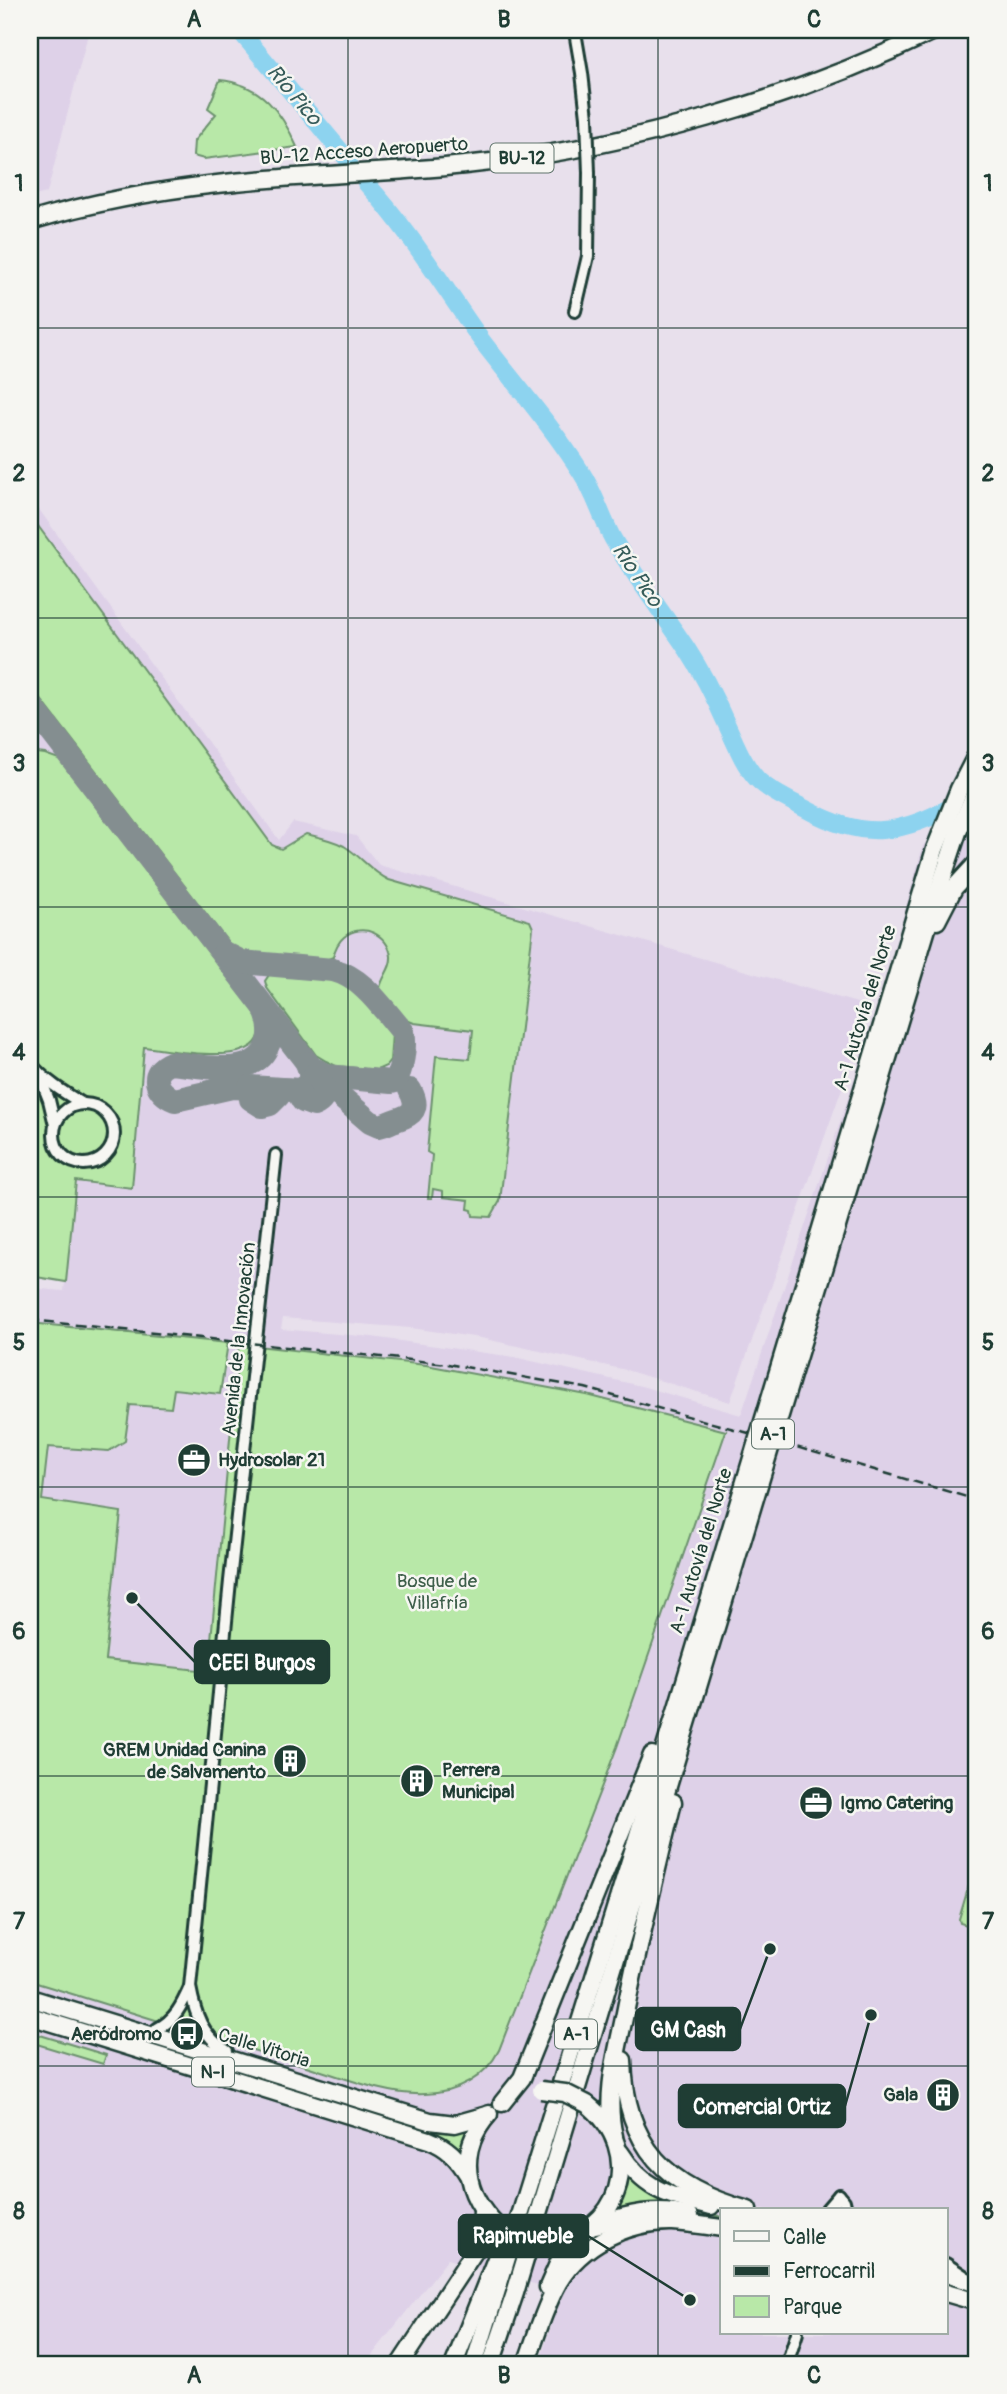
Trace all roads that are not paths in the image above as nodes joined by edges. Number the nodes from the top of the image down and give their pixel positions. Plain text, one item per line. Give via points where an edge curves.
1 (936, 30) edge
2 (575, 32) dead end
3 (30, 221) edge
4 (575, 311) dead end
5 (977, 754) edge
6 (977, 788) edge
7 (977, 863) edge
8 (30, 1063) edge
9 (39, 1074) junction
10 (83, 1104) junction
11 (55, 1126) junction
12 (865, 1130) junction
13 (276, 1155) dead end
14 (721, 1607) junction
15 (702, 1622) junction
16 (640, 1936) junction
17 (190, 1987) junction
18 (30, 1998) edge
19 (30, 2016) edge
20 (157, 2029) dead end
21 (227, 2051) dead end
22 (502, 2103) junction
23 (487, 2115) junction
24 (548, 2125) junction
25 (616, 2141) junction
26 (468, 2175) junction
27 (839, 2195) junction
28 (720, 2208) edge
29 (742, 2208) edge
30 (827, 2208) edge
31 (836, 2208) edge
32 (846, 2208) edge
33 (482, 2211) junction
34 (593, 2225) junction
35 (720, 2226) edge
36 (720, 2227) edge
37 (578, 2235) junction
38 (948, 2265) edge
39 (948, 2275) edge
40 (974, 2283) edge
41 (948, 2294) edge
42 (977, 2302) edge
43 (797, 2334) edge
44 (400, 2364) edge
45 (454, 2364) edge
46 (474, 2364) edge
47 (491, 2364) edge
48 (525, 2364) edge
49 (787, 2364) edge

1 - 3 highway, BU-12 Acceso Aeropuerto / BU-12 via 794,90 613,141 466,165 204,185 131,196
2 - 4 street, bridge via 587,117 589,173 588,256
5 - 15 highway, A-1 Autovía del Norte / A-1 via 931,862
6 - 12 highway, A-1 Autovía del Norte / A-1 via 938,892
7 - 12 highway via 961,879 940,914 883,1095
8 - 9 street
9 - 10 street
9 - 11 street
10 - 11 street via 61,1114
10 - 11 street via 98,1107 112,1121 114,1140 104,1157 85,1164 66,1158 55,1142
12 - 14 highway, A-1 Autovía del Norte / A-1
13 - 17 street, Avenida de la Innovación
14 - 16 highway via 723,1625
14 - 47 highway, A-1 Autovía del Norte / A-1
15 - 22 highway, A-1 via 522,2078
15 - 24 highway, A-1 Autovía del Norte / A-1
16 - 25 highway via 610,2092
16 - 29 highway via 623,2056 630,2116 656,2160 677,2180
17 - 20 street, Avenida de la Innovación via 182,2006
17 - 21 street, Avenida de la Innovación via 202,2026
18 - 23 highway, Calle Vitoria / N-I via 430,2121 455,2124
19 - 26 highway, Calle Vitoria / N-I via 438,2143
22 - 23 highway, N-I
22 - 25 highway, N-I, bridge via 541,2090 565,2093 602,2117
23 - 26 highway, N-I via 472,2140
24 - 45 highway
24 - 46 highway, A-1 Autovía del Norte / A-1
25 - 28 highway via 632,2170 657,2189
25 - 34 highway, N-I via 621,2164 616,2193
26 - 33 highway, N-I
27 - 30 street
27 - 31 street
27 - 32 street
33 - 37 highway, N-I, bridge via 498,2227 521,2239 545,2243
33 - 44 highway via 476,2249
34 - 35 highway via 653,2211 681,2213
34 - 37 highway, N-I
36 - 48 highway via 657,2223 619,2232 590,2249 558,2284
37 - 48 highway via 555,2268
38 - 40 street
39 - 40 highway
41 - 42 highway
43 - 49 street

